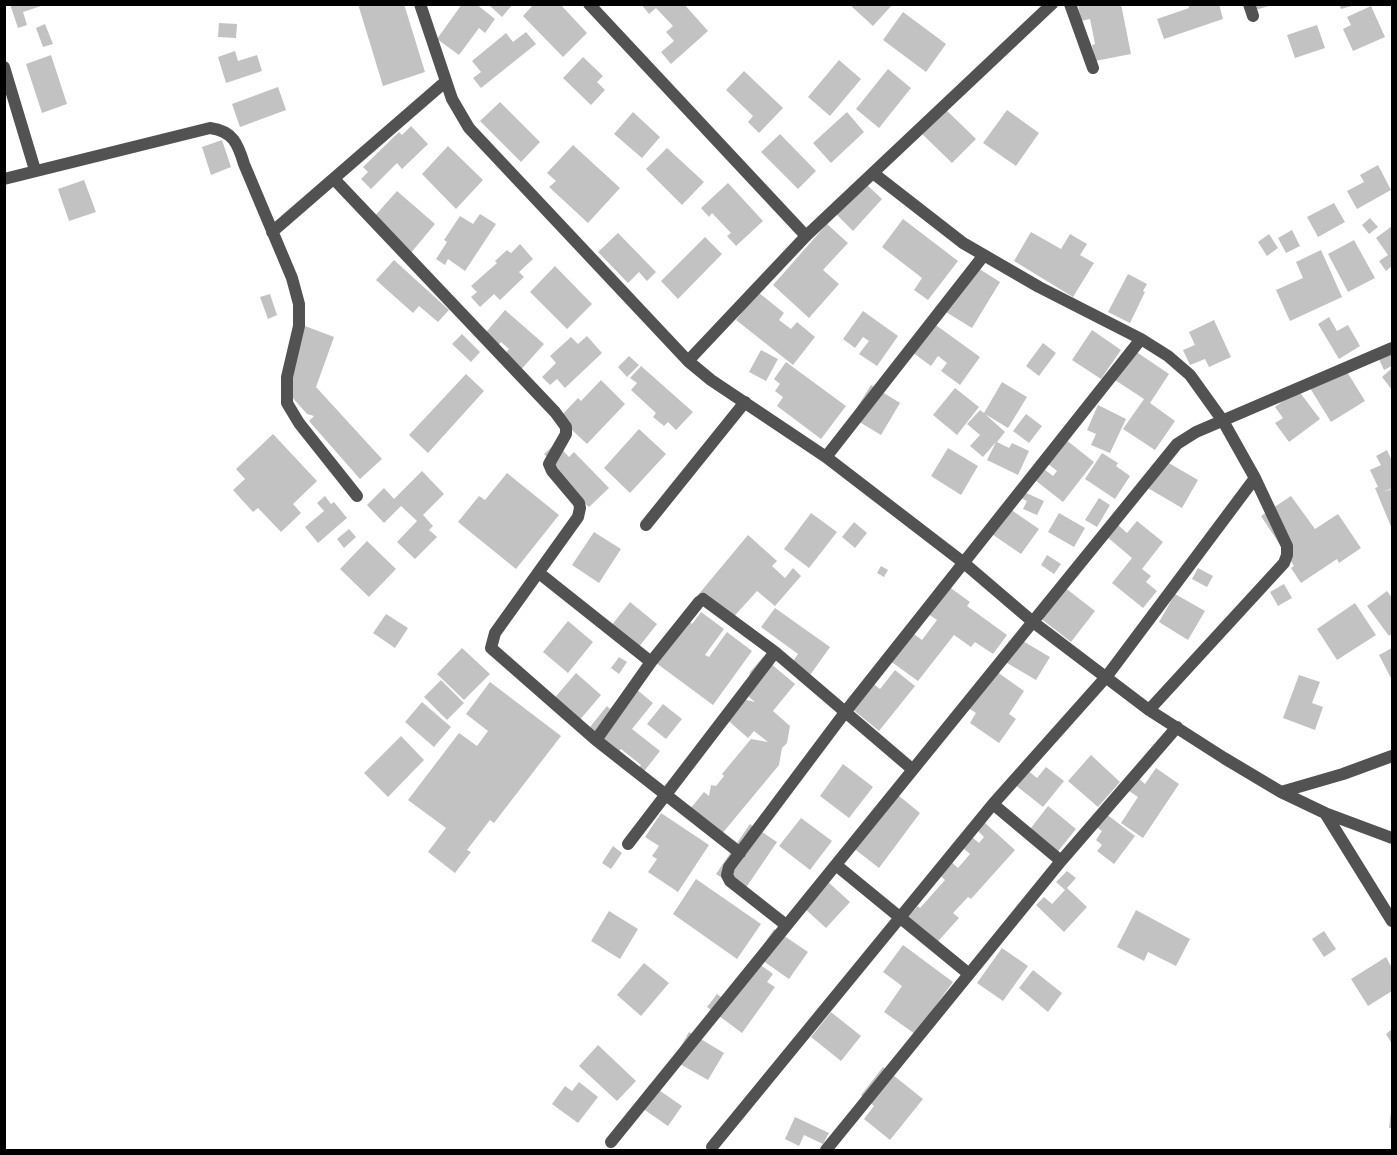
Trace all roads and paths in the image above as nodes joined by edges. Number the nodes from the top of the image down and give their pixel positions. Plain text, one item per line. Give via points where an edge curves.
1 (420, 4) edge
2 (589, 4) edge
3 (1052, 4) edge
4 (1070, 4) edge
5 (4, 67) edge
6 (1093, 68) dead end
7 (445, 82) junction
8 (35, 170) junction
9 (873, 173) junction
10 (4, 179) edge
11 (334, 179) junction
12 (272, 232) junction
13 (806, 236) junction
14 (984, 255) junction
15 (1141, 339) junction
16 (1392, 348) edge
17 (688, 361) junction
18 (745, 402) junction
19 (1223, 421) junction
20 (826, 457) junction
21 (1255, 478) junction
22 (357, 496) dead end
23 (646, 525) dead end
24 (964, 563) junction
25 (539, 573) junction
26 (1033, 622) junction
27 (775, 652) junction
28 (651, 662) junction
29 (1107, 676) junction
30 (1149, 710) junction
31 (846, 711) junction
32 (1177, 727) junction
33 (596, 740) junction
34 (1392, 756) edge
35 (912, 769) junction
36 (1281, 792) junction
37 (667, 796) junction
38 (993, 804) junction
39 (1325, 813) junction
40 (1392, 838) edge
41 (628, 844) dead end
42 (740, 853) junction
43 (1061, 861) junction
44 (836, 865) junction
45 (900, 919) junction
46 (1392, 921) edge
47 (786, 925) junction
48 (969, 974) junction
49 (611, 1142) dead end
50 (712, 1147) dead end
51 (826, 1150) edge

1 - 7 street
2 - 13 street
3 - 9 street
4 - 6 street
5 - 8 street
7 - 11 street
7 - 17 street via 469,128
8 - 10 street
8 - 12 street via 215,128 229,134 239,146
9 - 13 street
9 - 14 street via 954,237
11 - 12 street
11 - 25 street via 566,427 549,464 579,503 579,512
12 - 22 street via 299,304 300,316 286,377 287,403
13 - 17 street
14 - 15 street
14 - 20 street
15 - 19 street via 1190,375
15 - 24 street
16 - 19 street
17 - 18 street
18 - 20 street
18 - 23 street
19 - 21 street
19 - 26 street via 1178,444
20 - 24 street
21 - 29 street
21 - 30 street via 1287,546 1284,563
24 - 26 street
24 - 31 street
25 - 28 street
25 - 33 street via 495,633 491,648
26 - 29 street
26 - 35 street
27 - 28 street via 704,599
27 - 31 street
27 - 37 street
28 - 33 street
29 - 30 street
29 - 38 street
30 - 32 street
31 - 35 street
31 - 42 street
32 - 36 street
32 - 43 street
33 - 37 street
34 - 36 street
35 - 44 street
36 - 39 street
37 - 41 street
37 - 42 street
38 - 43 street
38 - 45 street
39 - 40 street
39 - 46 street
42 - 47 street via 729,867 728,878
43 - 48 street
44 - 45 street
44 - 47 street
45 - 48 street
45 - 50 street
47 - 49 street
48 - 51 street

